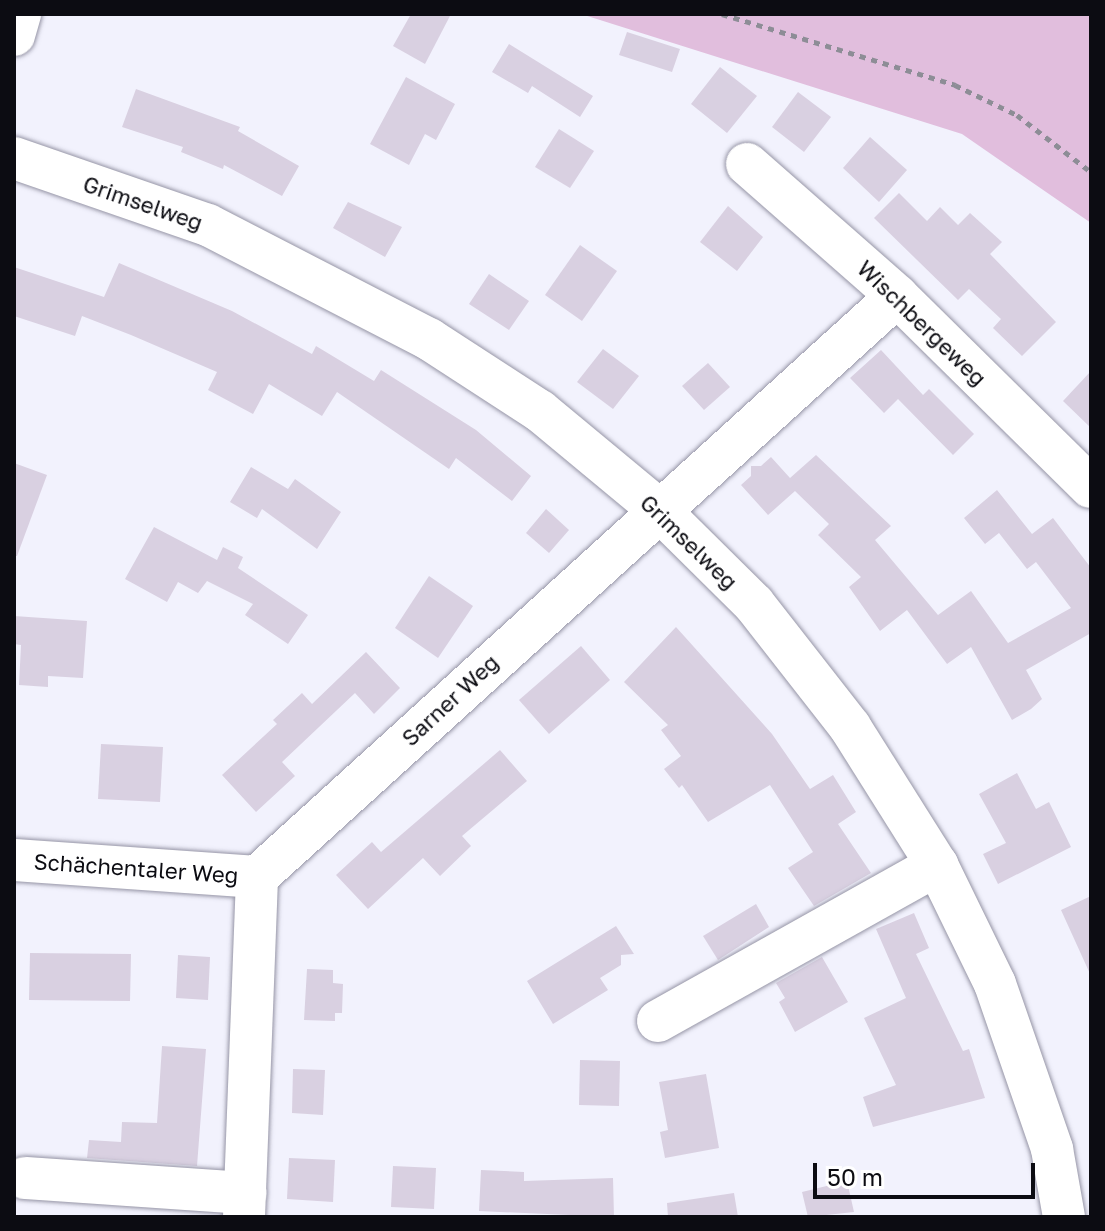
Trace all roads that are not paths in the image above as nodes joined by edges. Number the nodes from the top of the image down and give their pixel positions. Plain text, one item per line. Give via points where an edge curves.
1 (20, 14) edge
2 (14, 35) edge
3 (14, 158) edge
4 (747, 164) dead end
5 (897, 296) junction
6 (1091, 487) edge
7 (658, 509) junction
8 (14, 860) edge
9 (937, 865) junction
10 (257, 877) junction
11 (658, 1021) dead end
12 (25, 1178) dead end
13 (244, 1205) edge
14 (1064, 1217) edge

1 - 2 street
3 - 7 street, Grimselweg via 208,225 321,279 429,339 540,411
4 - 5 street, Wischbergeweg
5 - 6 street, Wischbergeweg
5 - 7 street, Sarner Weg
7 - 9 street, Grimselweg via 754,604 850,727
7 - 10 street, Sarner Weg
8 - 10 street, Schächentaler Weg
9 - 11 street
9 - 14 street, Grimselweg via 995,984 1052,1149
10 - 13 street
12 - 13 street

